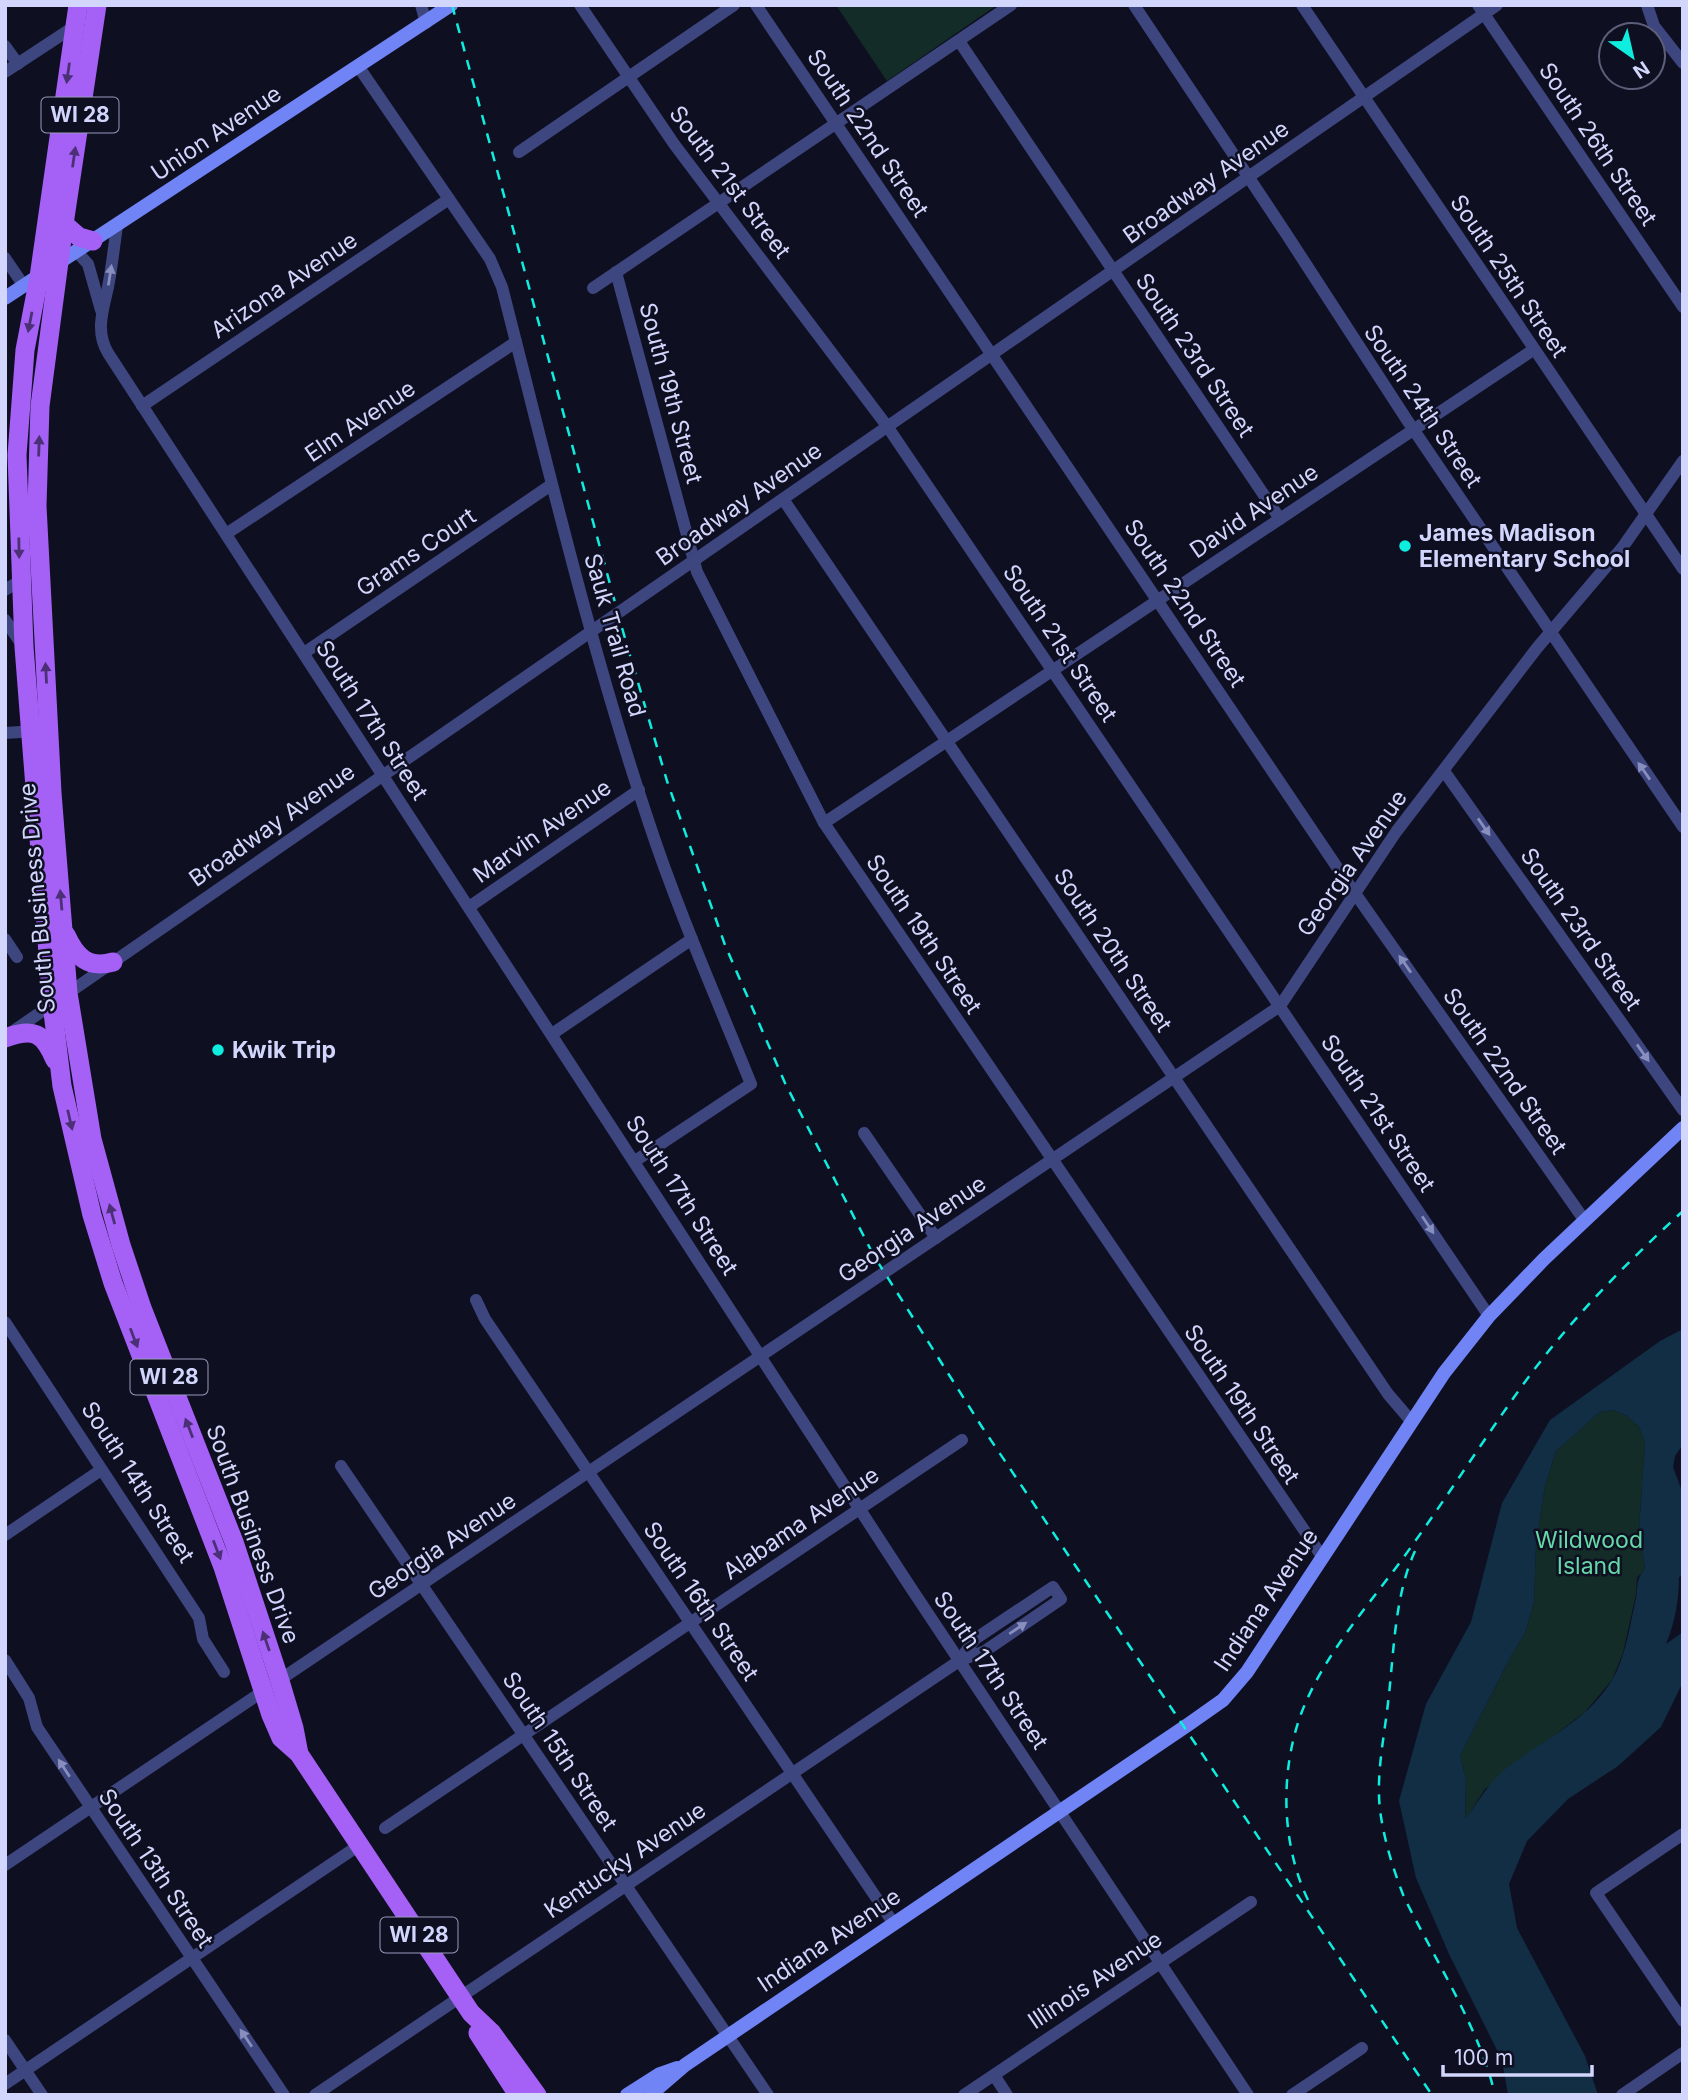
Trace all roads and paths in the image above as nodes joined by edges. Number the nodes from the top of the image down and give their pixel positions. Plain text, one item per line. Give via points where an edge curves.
1 (78, 5) edge
2 (97, 5) edge
3 (421, 5) edge
4 (451, 5) edge
5 (580, 5) edge
6 (734, 5) edge
7 (756, 5) edge
8 (1011, 5) edge
9 (1134, 5) edge
10 (1302, 5) edge
11 (1497, 5) edge
12 (1647, 5) edge
13 (1481, 10) edge
14 (426, 23) junction
15 (83, 32) junction
16 (959, 41) junction
17 (5, 46) edge
18 (1683, 63) edge
19 (18, 64) junction
20 (358, 66) junction
21 (5, 72) edge
22 (628, 77) junction
23 (1364, 97) junction
24 (836, 124) junction
25 (519, 152) dead end
26 (1249, 177) junction
27 (449, 199) junction
28 (718, 204) junction
29 (64, 224) junction
30 (117, 226) junction
31 (85, 246) junction
32 (5, 258) edge
33 (59, 264) junction
34 (1114, 271) junction
35 (616, 272) junction
36 (32, 281) junction
37 (593, 288) dead end
38 (5, 298) edge
39 (1683, 307) edge
40 (102, 310) junction
41 (516, 342) junction
42 (1533, 350) junction
43 (992, 354) junction
44 (142, 406) junction
45 (887, 426) junction
46 (1413, 430) junction
47 (1683, 461) edge
48 (551, 485) junction
49 (783, 499) junction
50 (1646, 516) junction
51 (1280, 519) junction
52 (226, 534) junction
53 (693, 561) junction
54 (1683, 569) edge
55 (13, 585) edge
56 (1158, 601) junction
57 (5, 620) edge
58 (591, 632) junction
59 (1549, 633) junction
60 (24, 647) junction
61 (304, 653) junction
62 (1053, 671) junction
63 (39, 731) junction
64 (5, 733) edge
65 (947, 741) junction
66 (1444, 771) junction
67 (383, 775) junction
68 (639, 790) junction
69 (824, 823) junction
70 (1683, 827) edge
71 (1354, 892) junction
72 (469, 906) junction
73 (63, 928) junction
74 (5, 939) edge
75 (692, 939) junction
76 (16, 957) dead end
77 (113, 962) junction
78 (68, 993) junction
79 (52, 1004) junction
80 (1280, 1006) junction
81 (552, 1034) junction
82 (5, 1037) edge
83 (61, 1073) junction
84 (1174, 1077) junction
85 (1683, 1110) edge
86 (1683, 1128) edge
87 (864, 1133) dead end
88 (1051, 1160) junction
89 (635, 1161) junction
90 (1585, 1221) junction
91 (936, 1238) junction
92 (475, 1300) dead end
93 (1489, 1316) junction
94 (5, 1322) edge
95 (761, 1357) junction
96 (1412, 1422) junction
97 (962, 1440) dead end
98 (341, 1466) dead end
99 (101, 1470) junction
100 (588, 1473) junction
101 (859, 1509) junction
102 (5, 1535) edge
103 (1323, 1558) junction
104 (422, 1585) junction
105 (690, 1623) junction
106 (5, 1660) edge
107 (959, 1661) junction
108 (224, 1672) dead end
109 (272, 1686) junction
110 (524, 1734) junction
111 (792, 1773) junction
112 (90, 1808) junction
113 (1060, 1811) junction
114 (385, 1828) dead end
115 (1683, 1835) edge
116 (363, 1852) junction
117 (5, 1865) edge
118 (626, 1885) junction
119 (1251, 1902) dead end
120 (894, 1924) junction
121 (192, 1958) junction
122 (1158, 1963) junction
123 (471, 2013) junction
124 (1683, 2021) edge
125 (728, 2036) junction
126 (5, 2040) edge
127 (1362, 2048) dead end
128 (1683, 2053) edge
129 (685, 2065) junction
130 (25, 2070) junction
131 (994, 2075) junction
132 (5, 2084) edge
133 (1639, 2090) edge
134 (42, 2095) edge
135 (284, 2095) edge
136 (315, 2095) edge
137 (518, 2095) edge
138 (537, 2095) edge
139 (626, 2095) edge
140 (650, 2095) edge
141 (768, 2095) edge
142 (964, 2095) edge
143 (1007, 2095) edge
144 (1248, 2095) edge
145 (1292, 2095) edge
146 (1622, 2095) edge

1 - 15 main road, South Business Drive / WI 28
2 - 15 main road, South Business Drive / WI 28
3 - 14 street
4 - 14 main road, Union Avenue
5 - 22 street, South 21st Street
6 - 22 street
7 - 24 street, South 22nd Street
8 - 16 street
9 - 26 street, South 24th Street
10 - 23 street, South 25th Street
11 - 13 street, Broadway Avenue
12 - 18 street via 1654,26
13 - 23 street, Broadway Avenue
13 - 39 street, South 26th Street
14 - 20 main road, Union Avenue
15 - 19 street via 69,30
29 -> 15 main road, South Business Drive / WI 28
15 -> 36 main road, South Business Drive / WI 28
16 - 24 street
16 - 34 street, South 23rd Street
17 - 19 street
19 - 21 street
20 - 27 street
20 - 30 main road, Union Avenue
22 - 25 street
22 - 28 street, South 21st Street
23 - 26 street, Broadway Avenue
23 - 42 street, South 25th Street
24 - 28 street
24 - 43 street, South 22nd Street
26 - 34 street, Broadway Avenue
26 - 46 street, South 24th Street
27 - 41 street, Sauk Trail Road via 494,267
27 - 44 street, Arizona Avenue
28 - 35 street
28 - 45 street, South 21st Street
29 - 31 main road
29 - 33 main road, South Business Drive / WI 28
30 - 31 main road, Union Avenue
40 -> 30 street, South 17th Street
31 - 33 main road, Union Avenue
31 - 40 street, South 17th Street
32 - 36 street
33 - 36 main road, Union Avenue
63 -> 33 main road, South Business Drive / WI 28 via 40,406
34 - 43 street, Broadway Avenue
34 - 51 street, South 23rd Street
35 - 37 street
35 - 53 street, South 19th Street
36 - 38 main road, Union Avenue
36 -> 55 main road, South Business Drive / WI 28 via 19,421
40 - 44 street, South 17th Street via 105,348
41 - 48 street, Sauk Trail Road
41 - 52 street, Elm Avenue
42 - 46 street, David Avenue
42 - 50 street, South 25th Street
43 - 45 street, Broadway Avenue
43 - 56 street, South 22nd Street
44 - 52 street, South 17th Street
45 - 49 street, Broadway Avenue
45 - 62 street, South 21st Street
46 - 51 street, David Avenue
46 - 59 street, South 24th Street
47 - 50 street, Georgia Avenue
48 - 58 street, Sauk Trail Road
48 - 61 street, Grams Court
49 - 53 street, Broadway Avenue
49 - 65 street, South 20th Street
50 - 54 street, South 25th Street
50 - 59 street, Georgia Avenue
51 - 56 street, David Avenue
52 - 61 street, South 17th Street
53 - 58 street, Broadway Avenue
53 - 69 street, South 19th Street
55 - 60 main road, South Business Drive / WI 28
56 - 62 street, David Avenue
56 - 71 street, South 22nd Street
57 - 60 street
58 - 67 street, Broadway Avenue
58 - 68 street, Sauk Trail Road
59 - 66 street, Georgia Avenue
70 -> 59 street, South 24th Street
60 - 63 main road, South Business Drive / WI 28
61 - 67 street, South 17th Street
62 - 65 street, David Avenue
62 - 80 street, South 21st Street
63 - 64 street
73 -> 63 main road, South Business Drive / WI 28
63 - 79 main road, South Business Drive / WI 28
65 - 69 street, David Avenue
65 - 84 street, South 20th Street
66 - 71 street, Georgia Avenue
66 -> 85 street, South 23rd Street
67 - 72 street, South 17th Street
67 - 77 street, Broadway Avenue
68 - 72 street, Marvin Avenue
68 - 75 street, Sauk Trail Road
69 - 88 street, South 19th Street
71 - 80 street, Georgia Avenue
90 -> 71 street, South 22nd Street
72 - 81 street, South 17th Street
73 - 77 main road via 83,961 96,965
73 - 78 main road, South Business Drive / WI 28
74 - 76 street
75 - 81 street
75 - 89 street, Sauk Trail Road via 751,1084
77 - 78 street, Broadway Avenue
78 - 79 street, Broadway Avenue
109 -> 78 main road, South Business Drive / WI 28 via 234,1542 121,1245 92,1139
79 - 82 street, Broadway Avenue
79 - 83 main road, South Business Drive / WI 28
80 - 84 street, Georgia Avenue
80 -> 93 street, South 21st Street
81 - 89 street, South 17th Street
82 - 83 main road via 27,1032 41,1037
83 -> 109 main road, South Business Drive / WI 28 via 92,1215 113,1283
84 - 88 street, Georgia Avenue
84 - 96 street, South 20th Street via 1388,1394
86 - 90 main road, Indiana Avenue
87 - 91 street
88 - 91 street, Georgia Avenue
88 - 103 street, South 19th Street
89 - 95 street, South 17th Street
90 - 93 main road, Indiana Avenue
91 - 95 street, Georgia Avenue
92 - 100 street, South 16th Street
93 - 96 main road, Indiana Avenue
94 - 99 street, South 14th Street
95 - 100 street, Georgia Avenue
95 - 101 street, South 17th Street
96 - 103 main road, Indiana Avenue
97 - 101 street, Alabama Avenue
98 - 104 street, South 15th Street
99 - 102 street
99 - 108 street, South 14th Street via 199,1618 202,1636
100 - 104 street, Georgia Avenue
100 - 105 street, South 16th Street
101 - 105 street, Alabama Avenue
101 - 107 street, South 17th Street
103 - 113 main road, Indiana Avenue via 1226,1697
104 - 109 street, Georgia Avenue
104 - 110 street, South 15th Street
105 - 110 street, Alabama Avenue
105 - 111 street, South 16th Street
112 -> 106 street, South 13th Street via 37,1727 29,1698
107 -> 107 street, Kentucky Avenue via 985,1651 1061,1599 1053,1587 975,1639
107 - 111 street, Kentucky Avenue
107 - 113 street, South 17th Street
109 - 112 street, Georgia Avenue
109 - 116 main road, South Business Drive / WI 28 via 294,1728 299,1754
110 - 114 street, Alabama Avenue
110 - 118 street, South 15th Street
111 - 118 street, Kentucky Avenue
111 - 120 street, South 16th Street
112 - 117 street, Georgia Avenue
112 - 121 street, South 13th Street
113 - 120 main road, Indiana Avenue
113 - 122 street, South 17th Street
115 - 124 street via 1596,1893
116 - 121 street
116 - 123 main road, WI 28
118 - 125 street, South 15th Street
118 - 136 street, Kentucky Avenue
119 - 122 street, Illinois Avenue
120 - 125 main road, Indiana Avenue
121 - 130 street
135 -> 121 street, South 13th Street
122 - 131 street, Illinois Avenue
122 - 144 street, South 17th Street
123 - 137 main road, WI 28 via 482,2041
123 - 138 main road, WI 28 via 492,2033
125 - 129 main road, Indiana Avenue
125 - 141 street, South 15th Street
126 - 130 street
127 - 145 street
128 - 133 street
129 - 139 main road, Indiana Avenue
129 - 140 main road, Indiana Avenue
130 - 132 street
130 - 134 street
131 - 142 street, Illinois Avenue
131 - 143 street
133 - 146 street

